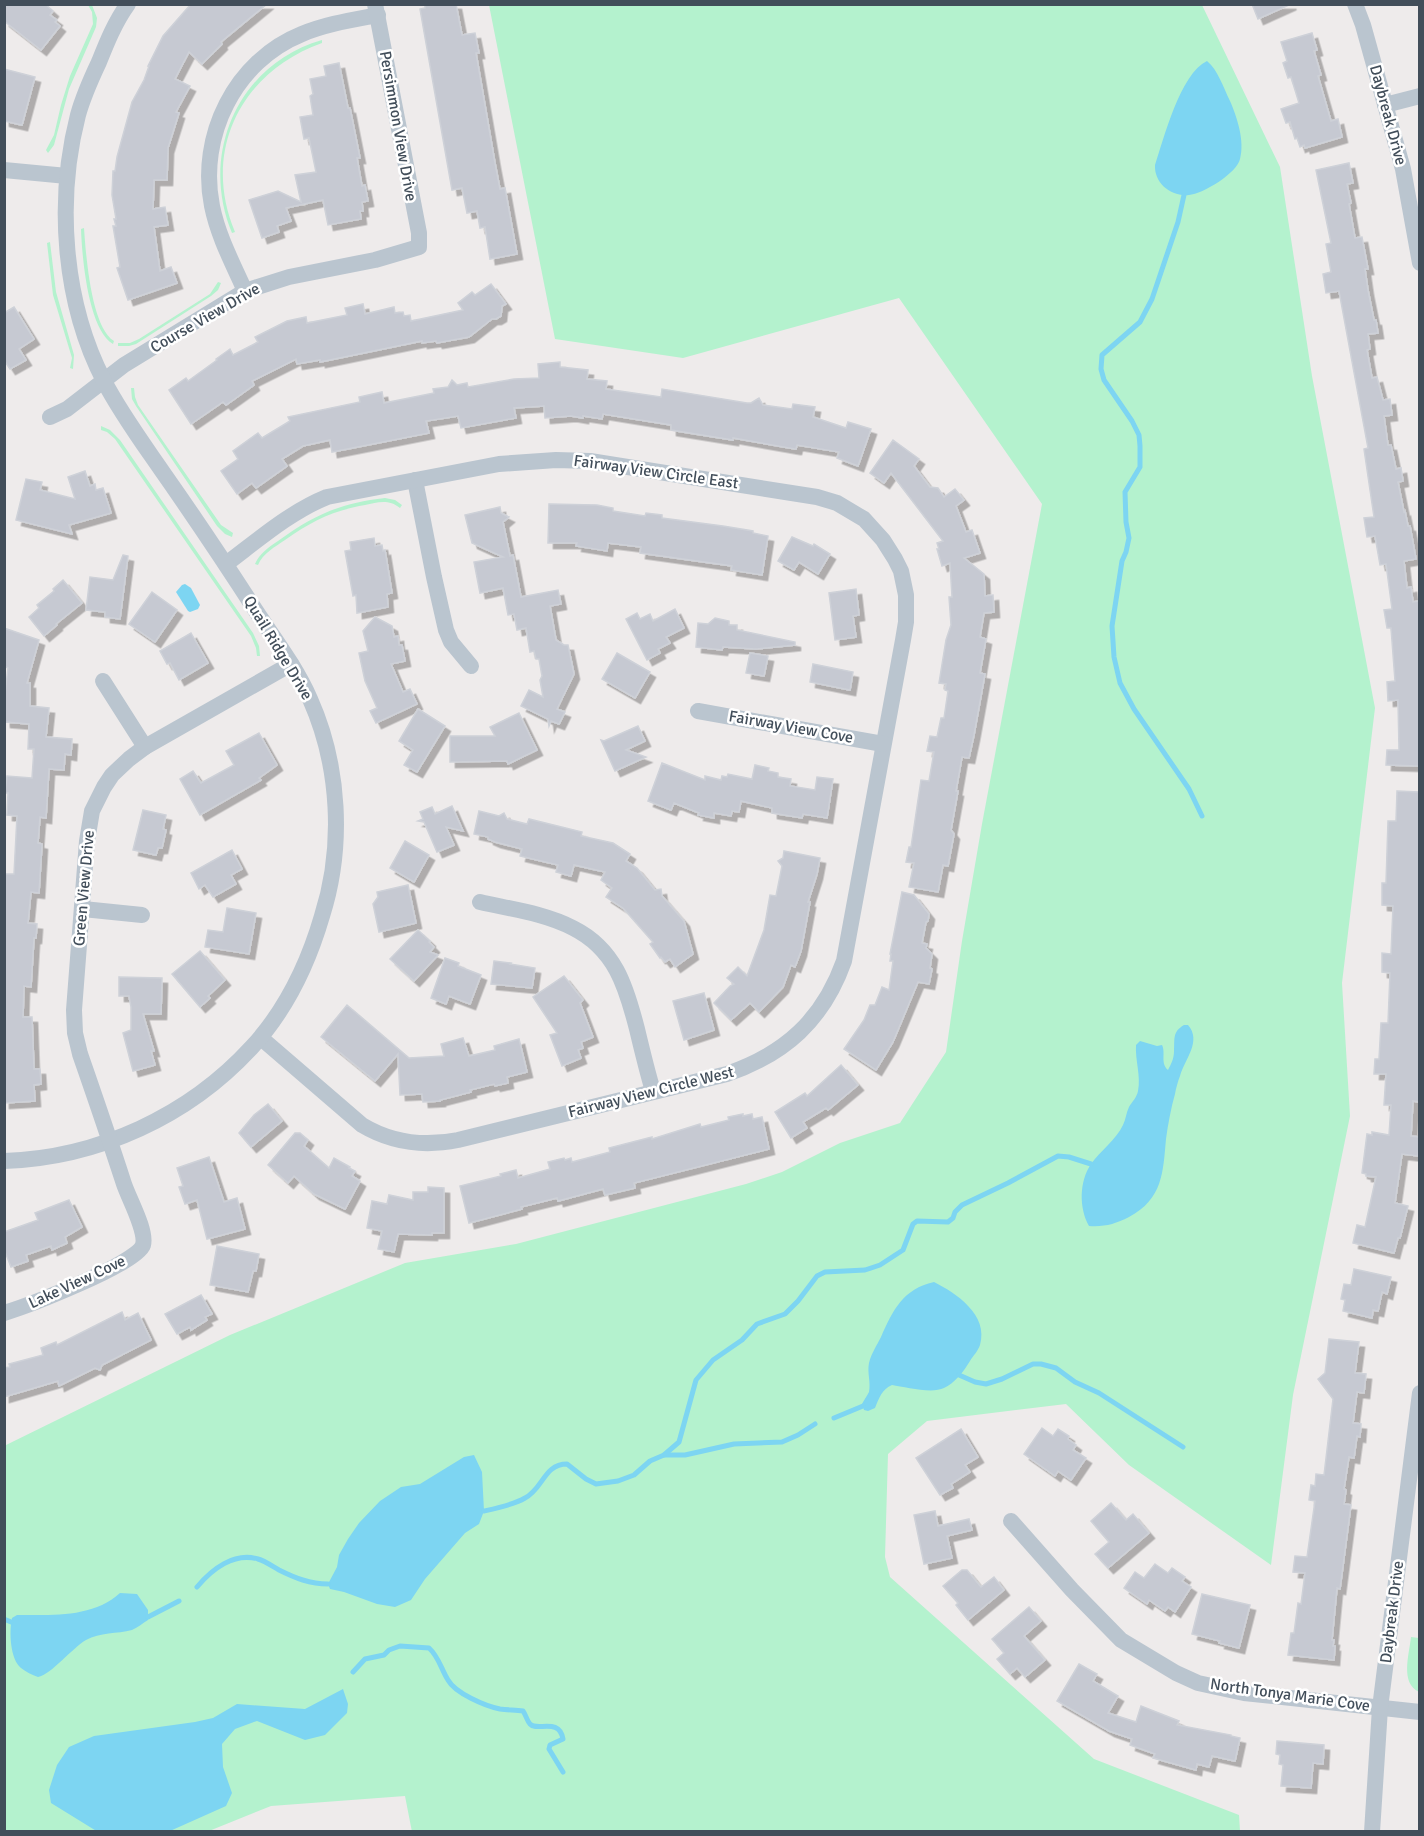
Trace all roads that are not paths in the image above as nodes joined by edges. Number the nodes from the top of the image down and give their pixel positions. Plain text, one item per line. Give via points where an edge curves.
1 (1355, 4) edge
2 (123, 6) edge
3 (376, 10) edge
4 (1419, 96) edge
5 (1385, 105) junction
6 (4, 170) edge
7 (67, 176) junction
8 (419, 248) joint
9 (1419, 263) edge
10 (245, 291) junction
11 (104, 380) junction
12 (50, 417) dead end
13 (415, 480) junction
14 (226, 564) junction
15 (291, 664) junction
16 (471, 666) dead end
17 (103, 681) dead end
18 (698, 711) dead end
19 (884, 744) junction
20 (145, 747) junction
21 (480, 902) dead end
22 (82, 909) junction
23 (142, 915) dead end
24 (261, 1038) junction
25 (652, 1091) junction
26 (111, 1140) junction
27 (4, 1161) edge
28 (4, 1313) edge
29 (1419, 1393) edge
30 (1413, 1498) edge
31 (1011, 1521) dead end
32 (1380, 1708) junction
33 (1419, 1712) edge
34 (1372, 1832) edge

1 - 5 street, Daybreak Drive
2 - 7 street, Quail Ridge Drive via 83,99
3 - 8 street, Persimmon View Drive
3 - 10 street via 303,33 282,44 249,70 227,103 215,133 210,194 219,232
4 - 5 street
5 - 9 street, Daybreak Drive via 1403,170
6 - 7 street
7 - 11 street, Quail Ridge Drive via 66,229 71,274 83,328
8 - 10 street, Course View Drive via 289,277
10 - 11 street, Course View Drive
11 - 12 street, Course View Drive via 67,409
11 - 14 street, Quail Ridge Drive
13 - 14 street, Fairway View Circle East via 320,500
13 - 16 street via 446,630
13 - 19 street, Fairway View Circle East via 507,463 582,460 800,494 846,508 864,519 883,540 901,571 906,595 906,622
14 - 15 street, Quail Ridge Drive
15 - 20 street, Green View Drive
15 - 24 street, Quail Ridge Drive via 309,696 327,750 335,794 333,877 308,959
17 - 20 street
18 - 19 street, Fairway View Cove
19 - 25 street, Fairway View Circle West via 847,950 826,1000 789,1042 752,1064 727,1074
20 - 22 street, Green View Drive via 112,775 92,811
21 - 25 street via 562,923 605,953 628,993
22 - 23 street
22 - 26 street, Green View Drive via 75,1033
24 - 25 street, Fairway View Circle West via 356,1121 384,1136 409,1143 449,1142
24 - 26 street, Quail Ridge Drive via 211,1086 187,1103
26 - 27 street, Quail Ridge Drive via 33,1160
26 - 28 street, Lake View Cove via 142,1229 142,1247 125,1262
29 - 30 street, Daybreak Drive
30 - 32 street, Daybreak Drive
31 - 32 street, North Tonya Marie Cove via 1121,1640 1164,1668 1198,1683 1244,1693
32 - 33 street, North Tonya Marie Cove
32 - 34 street, Daybreak Drive

